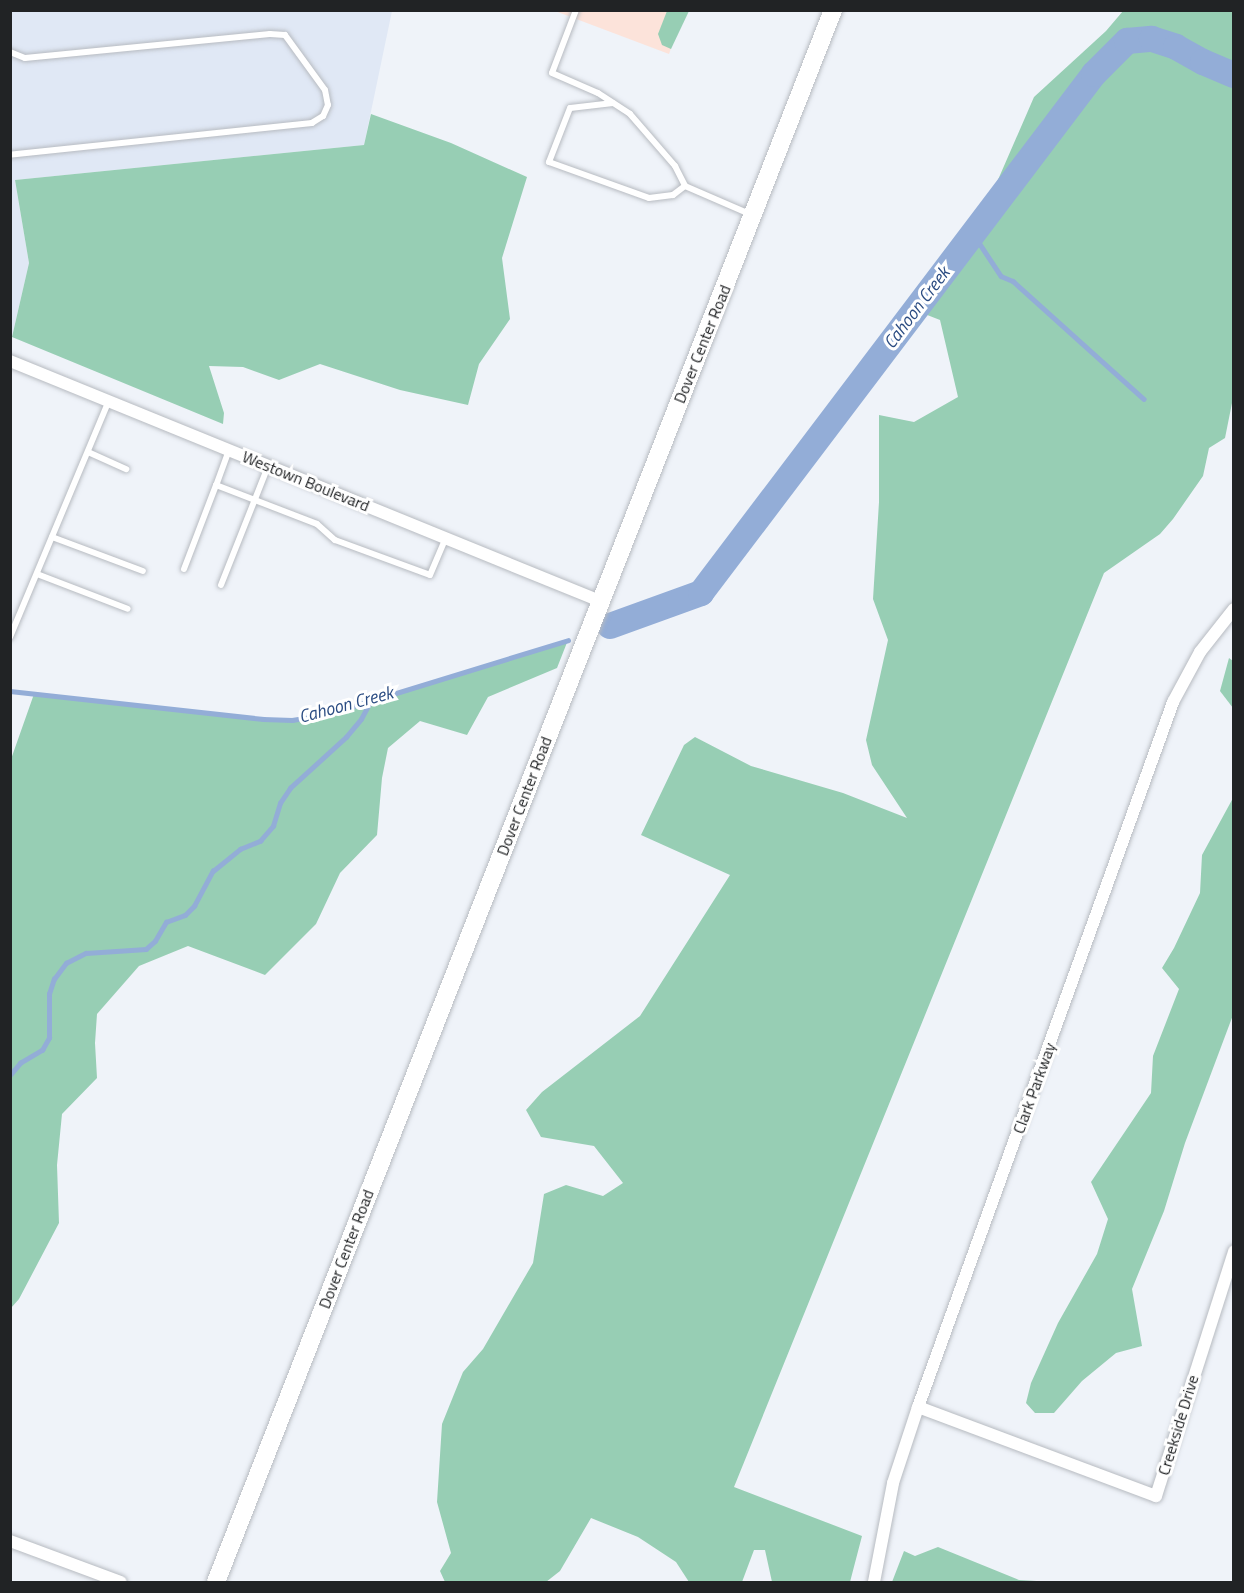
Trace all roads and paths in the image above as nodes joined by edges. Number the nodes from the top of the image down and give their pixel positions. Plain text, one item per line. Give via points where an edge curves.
1 (576, 10) edge
2 (833, 10) edge
3 (10, 52) edge
4 (614, 103) junction
5 (10, 155) edge
6 (685, 186) junction
7 (752, 216) junction
8 (10, 361) edge
9 (110, 400) junction
10 (230, 449) junction
11 (88, 452) junction
12 (268, 465) junction
13 (126, 469) dead end
14 (216, 485) junction
15 (253, 500) junction
16 (52, 537) junction
17 (446, 538) junction
18 (184, 568) dead end
19 (143, 571) dead end
20 (37, 574) junction
21 (221, 585) dead end
22 (600, 601) junction
23 (128, 609) dead end
24 (1233, 609) edge
25 (10, 637) edge
26 (1233, 1251) edge
27 (918, 1407) junction
28 (10, 1541) edge
29 (121, 1582) edge
30 (216, 1582) edge
31 (873, 1582) edge

1 - 4 lane via 552,73
2 - 7 street, Dover Center Road
3 - 5 lane via 25,58 285,34 325,90 328,105 323,116 312,123
4 - 6 lane via 652,138 675,166
4 - 6 lane via 570,108 549,162 649,198 673,195
6 - 7 lane
7 - 22 street, Dover Center Road
8 - 9 street, Westown Boulevard
9 - 10 street, Westown Boulevard
9 - 11 lane
10 - 12 street, Westown Boulevard
10 - 14 lane
11 - 13 lane
11 - 16 lane
12 - 15 lane
12 - 17 street, Westown Boulevard
14 - 15 lane
14 - 18 lane
15 - 17 lane via 317,524 335,540 430,575
15 - 21 lane
16 - 19 lane
16 - 20 lane
17 - 22 street, Westown Boulevard
20 - 23 lane
20 - 25 lane
22 - 30 street, Dover Center Road
24 - 27 street, Clark Parkway via 1200,652 1173,702
26 - 27 street, Creekside Drive via 1155,1496
27 - 31 street, Clark Parkway via 893,1483
28 - 29 street

